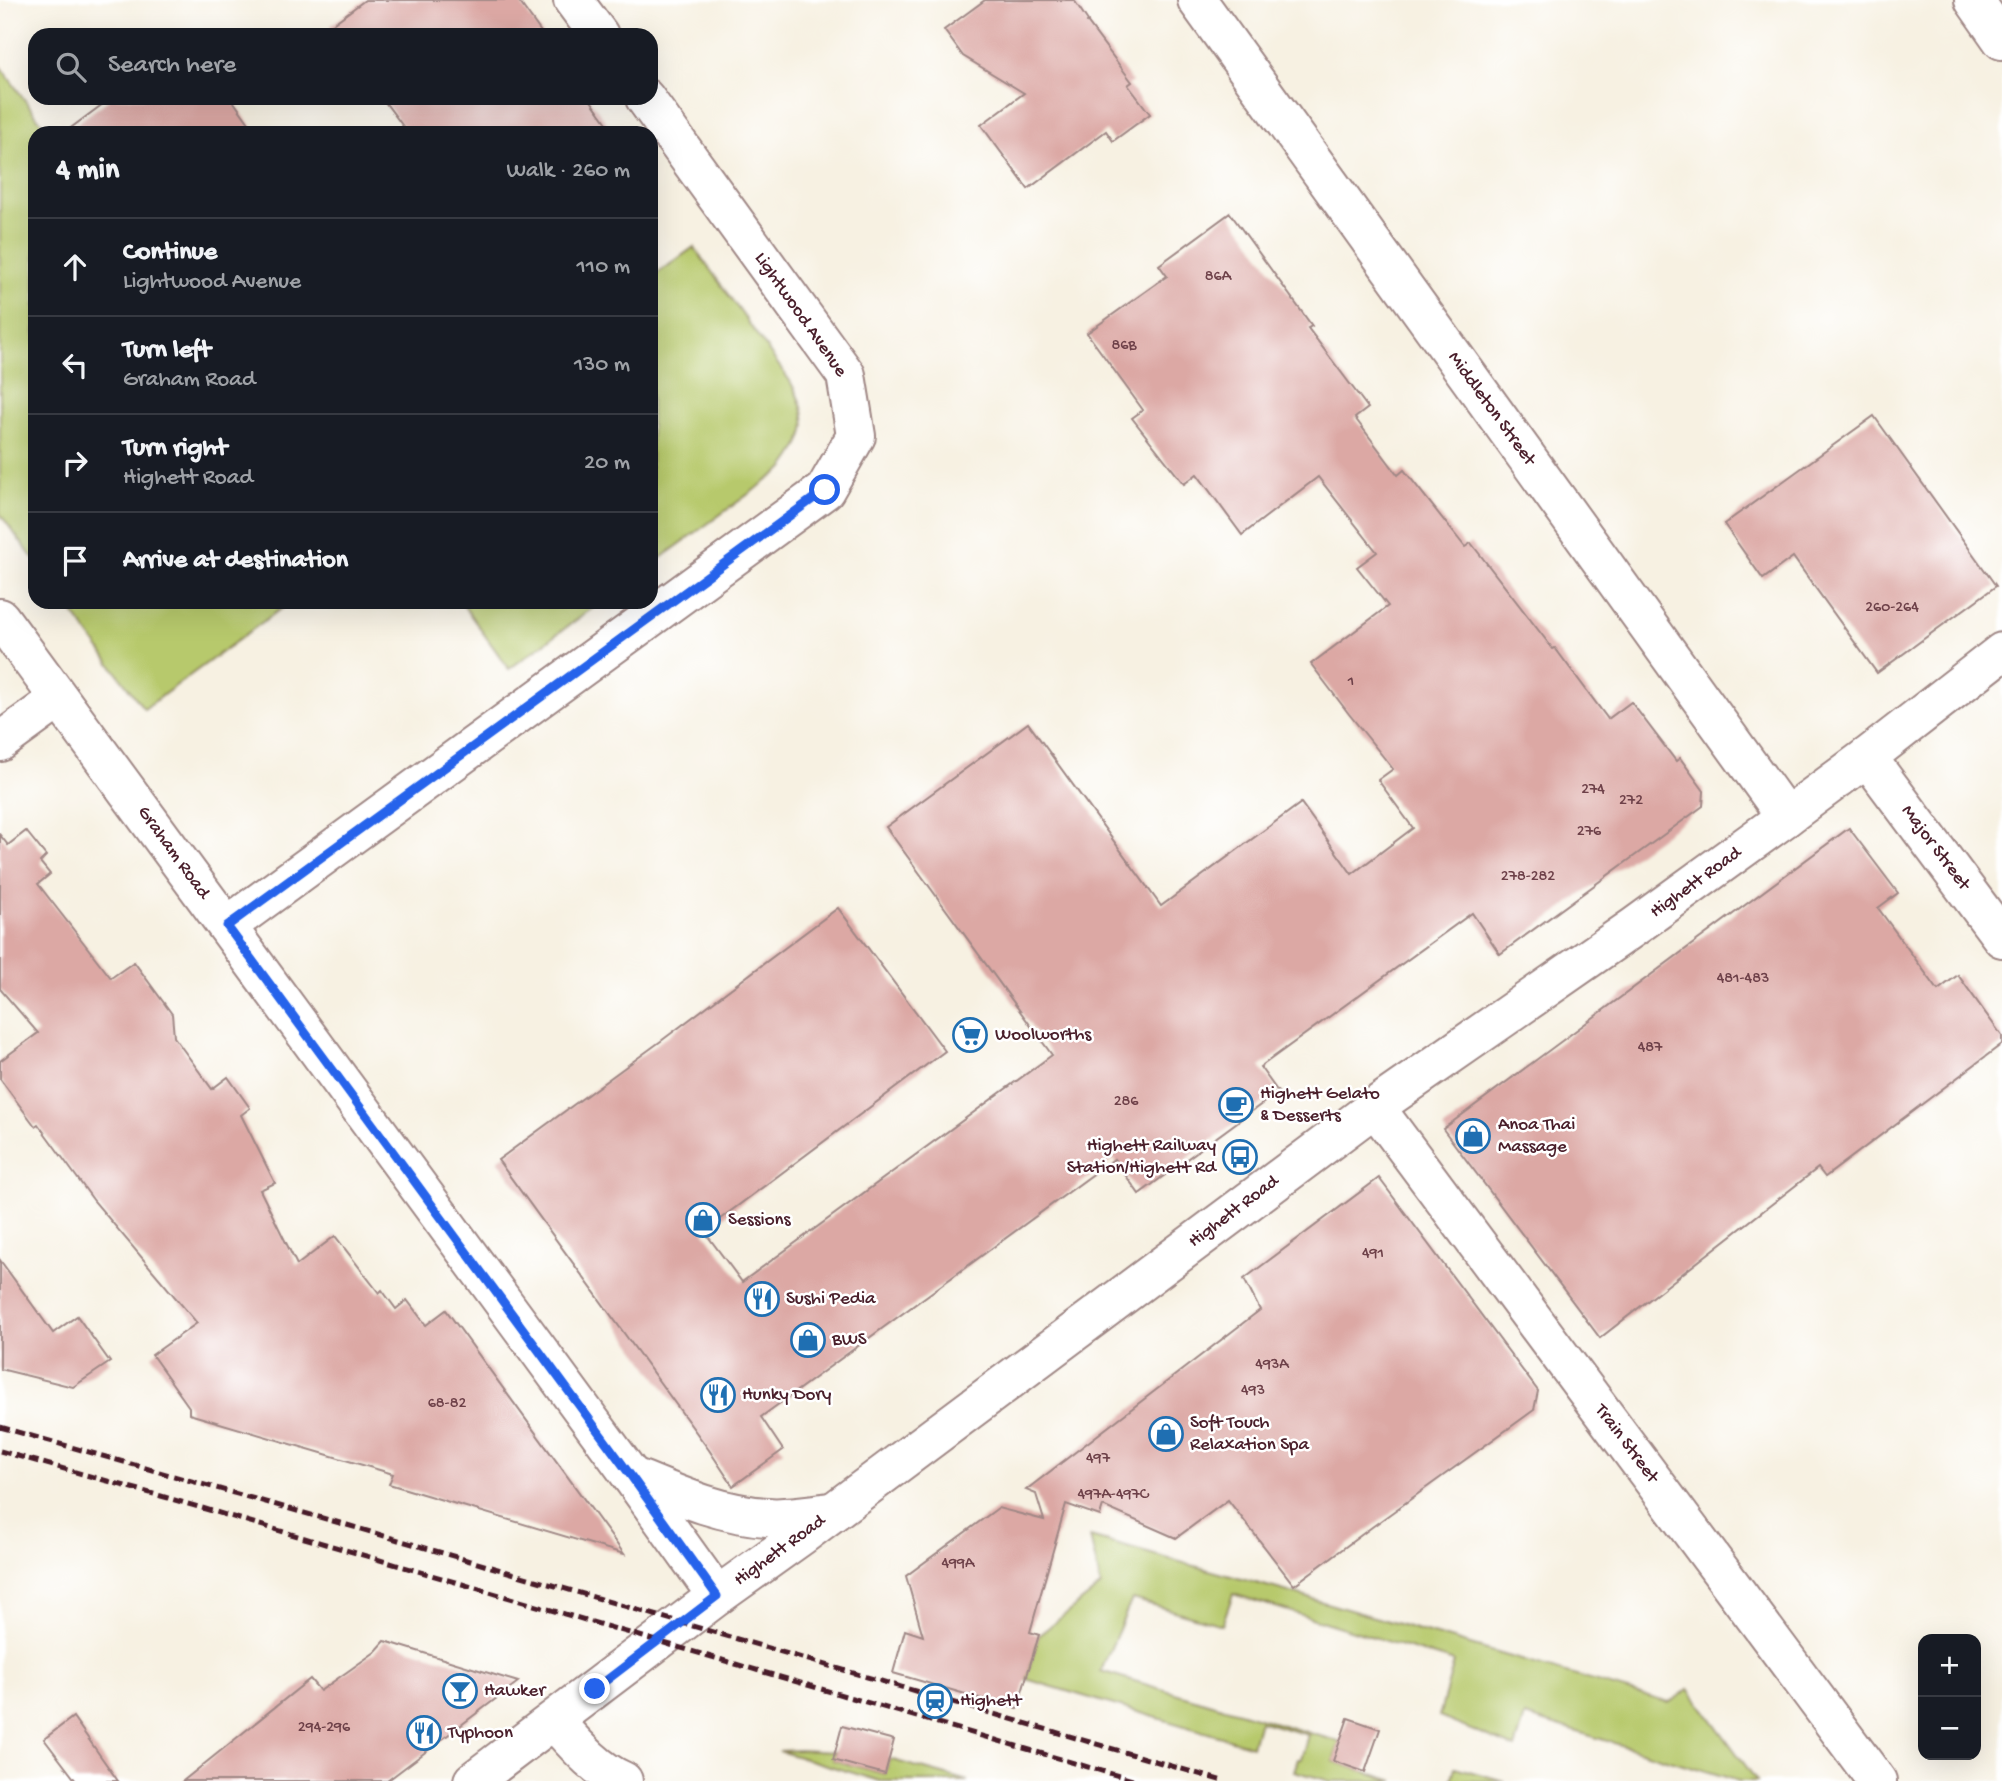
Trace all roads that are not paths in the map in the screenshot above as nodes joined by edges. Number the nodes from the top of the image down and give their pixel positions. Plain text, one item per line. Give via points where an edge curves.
1 (573, 0) edge
2 (1197, 0) edge
3 (1974, 0) edge
4 (594, 28) edge
5 (2002, 40) edge
6 (650, 105) edge
7 (0, 618) edge
8 (2002, 652) edge
9 (59, 699) junction
10 (0, 742) edge
11 (1867, 757) junction
12 (1786, 817) junction
13 (227, 926) junction
14 (2002, 938) edge
15 (1375, 1107) junction
16 (631, 1476) junction
17 (833, 1512) junction
18 (717, 1596) junction
19 (554, 1721) junction
20 (472, 1781) edge
21 (623, 1781) edge
22 (1877, 1781) edge

1 - 4 street
2 - 12 street, Middleton Street
3 - 5 street
6 - 13 street, Lightwood Avenue via 846,375 856,436 825,490
7 - 9 street, Graham Road
8 - 11 street, Highett Road
9 - 10 street
9 - 13 street, Graham Road
11 - 12 street, Highett Road
11 - 14 street, Major Street
12 - 15 street, Highett Road
13 - 16 street, Graham Road
15 - 17 street, Highett Road
15 - 22 street, Train Street
16 - 17 street via 726,1512 769,1518
16 - 18 street, Graham Road
17 - 18 street, Highett Road
18 - 19 street, Highett Road
19 - 20 street, Highett Road
19 - 21 street via 585,1755

